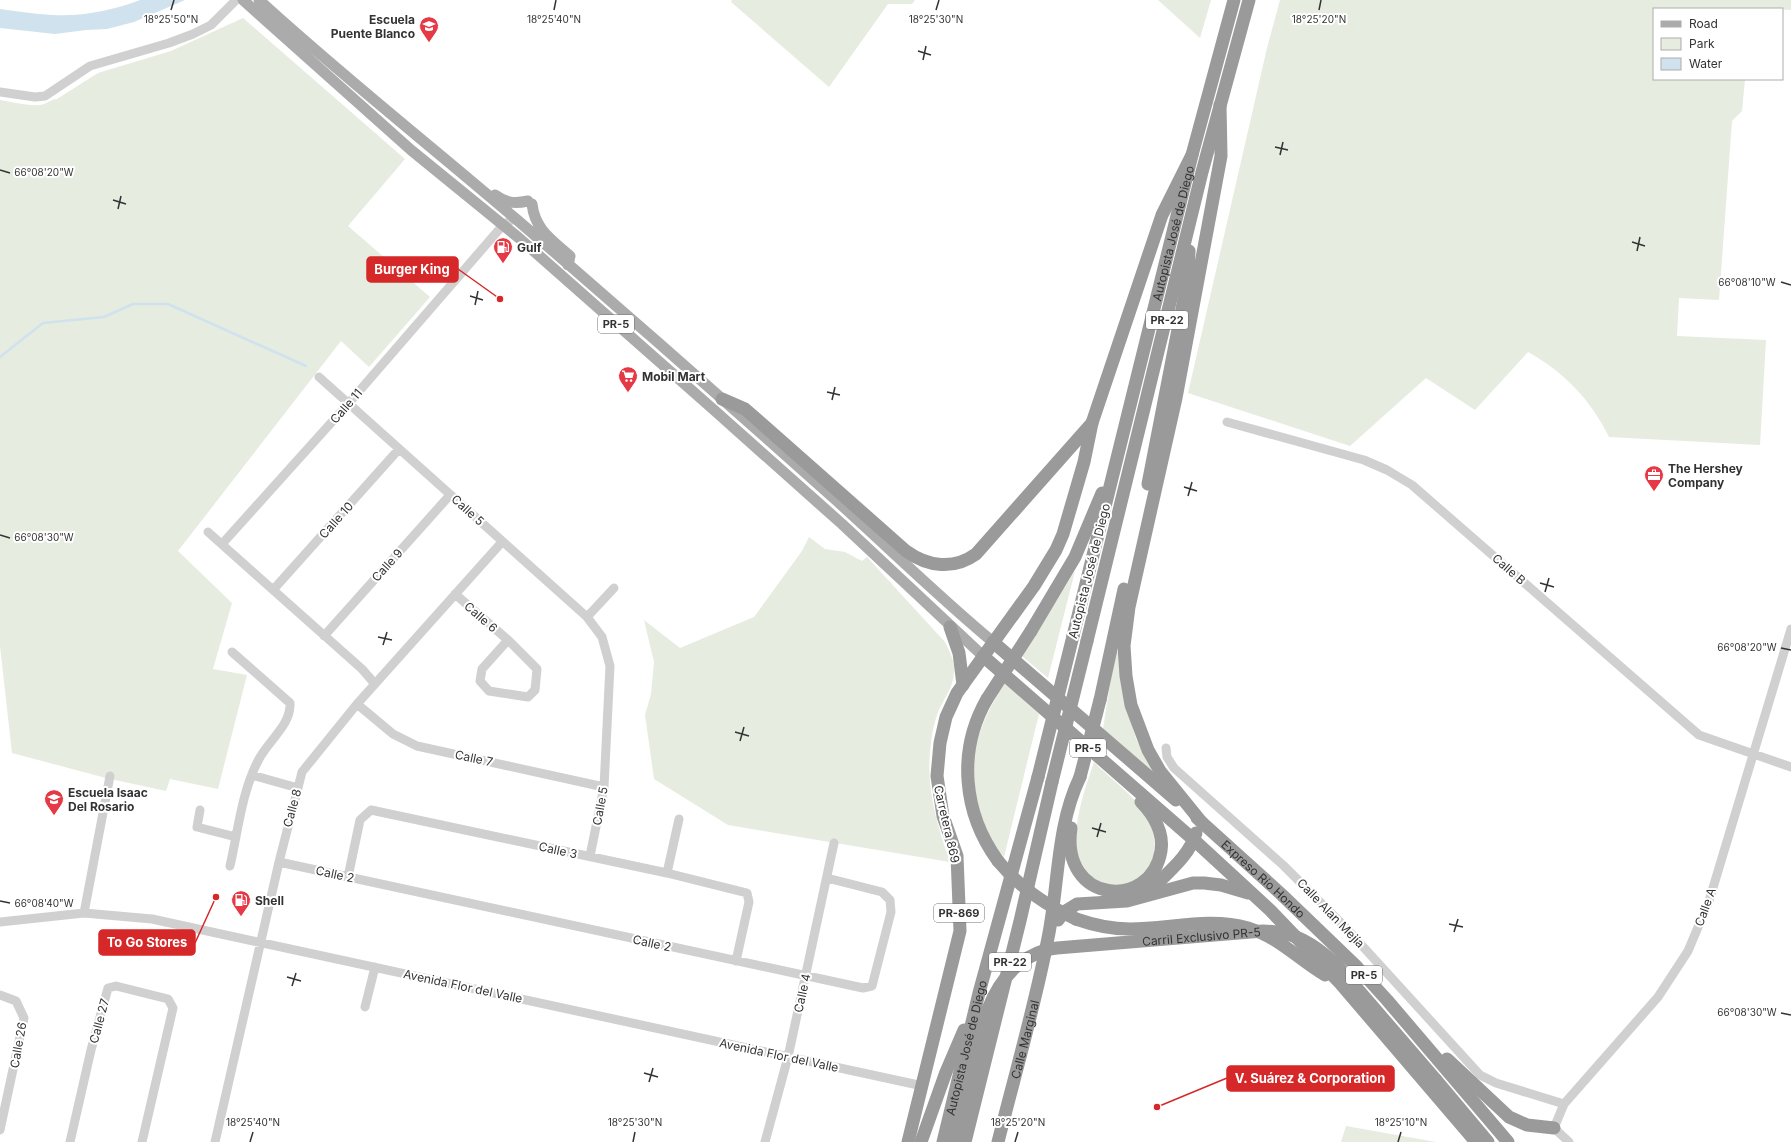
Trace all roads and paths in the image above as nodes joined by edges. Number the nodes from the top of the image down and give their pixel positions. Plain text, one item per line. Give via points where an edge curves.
1 (236, 0) edge
2 (243, 0) edge
3 (259, 0) edge
4 (1234, 0) edge
5 (1249, 0) edge
6 (0, 92) edge
7 (1220, 105) junction
8 (1192, 155) junction
9 (483, 192) junction
10 (515, 218) junction
11 (503, 225) junction
12 (1190, 225) junction
13 (568, 265) junction
14 (319, 377) dead end
15 (722, 399) junction
16 (348, 404) junction
17 (1227, 422) dead end
18 (1092, 423) junction
19 (744, 437) junction
20 (399, 449) junction
21 (1116, 464) junction
22 (817, 483) junction
23 (450, 495) junction
24 (208, 532) dead end
25 (502, 542) junction
26 (222, 544) junction
27 (614, 588) dead end
28 (273, 590) junction
29 (455, 594) junction
30 (587, 617) junction
31 (950, 627) junction
32 (1791, 629) edge
33 (324, 636) junction
34 (508, 640) junction
35 (992, 642) junction
36 (232, 652) dead end
37 (983, 656) junction
38 (375, 684) junction
39 (963, 685) junction
40 (357, 704) junction
41 (1166, 748) dead end
42 (1753, 755) junction
43 (1791, 766) edge
44 (252, 775) junction
45 (110, 776) dead end
46 (1080, 777) junction
47 (1126, 781) junction
48 (604, 787) junction
49 (298, 788) junction
50 (200, 810) dead end
51 (679, 819) dead end
52 (1199, 820) junction
53 (236, 837) junction
54 (1194, 840) junction
55 (834, 843) dead end
56 (590, 856) junction
57 (278, 862) junction
58 (230, 866) dead end
59 (667, 873) junction
60 (348, 877) junction
61 (827, 878) junction
62 (1146, 895) junction
63 (1253, 895) junction
64 (84, 913) junction
65 (0, 922) edge
66 (1048, 937) junction
67 (260, 942) junction
68 (736, 961) junction
69 (375, 967) junction
70 (806, 976) junction
71 (1340, 983) junction
72 (979, 993) junction
73 (0, 995) edge
74 (1387, 1000) junction
75 (365, 1007) dead end
76 (788, 1056) junction
77 (923, 1086) junction
78 (1564, 1104) junction
79 (1554, 1128) junction
80 (0, 1130) edge
81 (70, 1142) edge
82 (142, 1142) edge
83 (215, 1142) edge
84 (765, 1142) edge
85 (908, 1142) edge
86 (921, 1142) edge
87 (943, 1142) edge
88 (954, 1142) edge
89 (965, 1142) edge
90 (998, 1142) edge
91 (1476, 1142) edge
92 (1488, 1142) edge
93 (1508, 1142) edge
94 (1569, 1142) edge

1 - 6 street via 211,25 169,43 90,66 45,96
2 - 11 main road, PR-5 via 411,150
3 - 9 main road, PR-5
4 - 8 highway, Autopista José de Diego / PR-22
5 - 7 highway, Autopista José de Diego / PR-22
7 - 12 highway, Autopista José de Diego / PR-22
7 - 52 highway via 1221,156 1177,390 1129,607 1124,646 1131,705 1148,750 1160,771
8 - 18 highway, Carretera 869 via 1162,215
8 - 21 highway, Autopista José de Diego / PR-22
9 - 10 main road, PR-5
9 - 13 main road via 491,192 503,201 530,202 540,228 570,256
10 - 11 street, Calle 11
10 - 13 main road, PR-5
11 - 16 street, Calle 11
11 - 19 main road, PR-5
12 - 46 highway, bridge via 1188,278 1145,500
12 - 89 highway, Autopista José de Diego / PR-22, bridge
13 - 15 main road, PR-5
14 - 16 street, Calle 5
15 - 18 highway via 745,409 906,551 923,561 941,565 959,563 976,554
15 - 22 main road, PR-5
16 - 20 street, Calle 5
16 - 26 street, Calle 11
17 - 42 street, Calle B via 1364,460 1412,485 1699,735
18 - 35 highway, Carretera 869 via 1084,462 1056,550 1034,586
19 - 22 main road via 755,437 803,478
19 - 31 main road, PR-5 via 842,524
20 - 23 street, Calle 5
20 - 28 street, Calle 10
21 - 71 highway, bridge via 1075,557 987,699 976,722 967,760 967,780 976,820 989,849 1015,881 1036,898 1076,919 1094,925 1122,928 1210,924 1229,924 1247,928 1282,943 1312,967
21 - 72 highway, Autopista José de Diego / PR-22, bridge via 1038,777
22 - 35 main road, PR-5 via 942,600
23 - 25 street, Calle 5
23 - 33 street, Calle 9
24 - 26 street
25 - 29 street, Calle 8
25 - 30 street, Calle 5
26 - 28 street
27 - 30 street
28 - 33 street
29 - 34 street, Calle 6
29 - 38 street, Calle 8
30 - 48 street, Calle 5 via 602,637 610,666
31 - 37 main road, PR-5
31 - 39 highway via 959,653
32 - 42 street, Calle A
33 - 38 street via 362,669
34 - 34 street, Calle 6 via 537,669 535,690 528,697 489,691 480,681 482,669
35 - 37 highway, Carretera 869
35 - 52 highway, Expreso Río Hondo / PR-5
36 - 44 street via 290,703 290,714 260,758
37 - 39 highway, Carretera 869 / PR-869
37 - 47 highway, Expreso Río Hondo / PR-5
38 - 40 street, Calle 8
39 - 77 highway, Carretera 869 / PR-869 via 946,717 940,743 937,776 943,816 957,856 960,931
40 - 48 street, Calle 7 via 393,734 417,746
40 - 49 street, Calle 8 via 302,772
41 - 78 street, Calle Alan Mejía via 1167,757 1174,768 1283,865 1346,928 1480,1074 1496,1083
42 - 43 street, Calle B
42 - 78 street, Calle A via 1709,901 1688,952 1658,997
44 - 49 street
44 - 53 street
45 - 64 street
46 - 47 highway via 1080,792 1070,835 1071,857 1076,869 1088,882 1098,888 1112,891 1130,889 1146,879 1156,868 1161,847 1155,821 1146,807 1131,793
46 - 66 highway, Calle Marginal via 1061,840 1056,895
47 - 54 highway, Expreso Río Hondo / PR-5
48 - 56 street, Calle 5
49 - 57 street, Calle 8
50 - 53 street via 198,828
51 - 59 street
52 - 54 highway
52 - 74 highway, Expreso Río Hondo / PR-5 via 1281,894 1357,967
53 - 58 street
54 - 62 highway via 1166,876
54 - 63 highway, Expreso Río Hondo / PR-5
55 - 61 street, Calle 4
56 - 59 street, Calle 3
56 - 60 street, Calle 3 via 371,810 360,820
57 - 60 street, Calle 2
57 - 67 street, Calle 8
59 - 68 street, Calle 3 via 746,893 749,902
60 - 68 street, Calle 2
61 - 70 street, Calle 4
61 - 70 street, Calle 2 via 882,892 890,900 891,912 872,986 863,988
62 - 63 highway via 1183,885 1204,883 1228,886
62 - 66 highway via 1127,900 1077,904 1064,912
63 - 71 highway, Expreso Río Hondo / PR-5
64 - 65 street, Avenida Flor del Valle
64 - 67 street, Avenida Flor del Valle via 152,919
66 - 90 highway, Calle Marginal
67 - 69 street, Avenida Flor del Valle
67 - 83 street, Calle 8
68 - 70 street, Calle 2
69 - 75 street
69 - 76 street, Avenida Flor del Valle
70 - 76 street, Calle 4
71 - 91 highway, Expreso Río Hondo / PR-5
72 - 86 highway via 946,1072
72 - 87 highway, Autopista José de Diego / PR-22
73 - 80 street, Calle 26 via 16,1000 24,1018
74 - 79 highway via 1509,1117 1527,1125
74 - 93 highway, Expreso Río Hondo / PR-5
76 - 77 street, Avenida Flor del Valle
76 - 84 street, Calle 4
77 - 85 highway, Carretera 869 / PR-869
78 - 79 street, Calle A
79 - 94 street
81 - 82 street, Calle 27 via 108,988 116,986 168,999 173,1008
88 - 92 highway, Carril Exclusivo PR-5, bridge via 988,1009 994,994 1017,965 1040,952 1057,948 1263,931 1287,933 1302,938 1336,964

